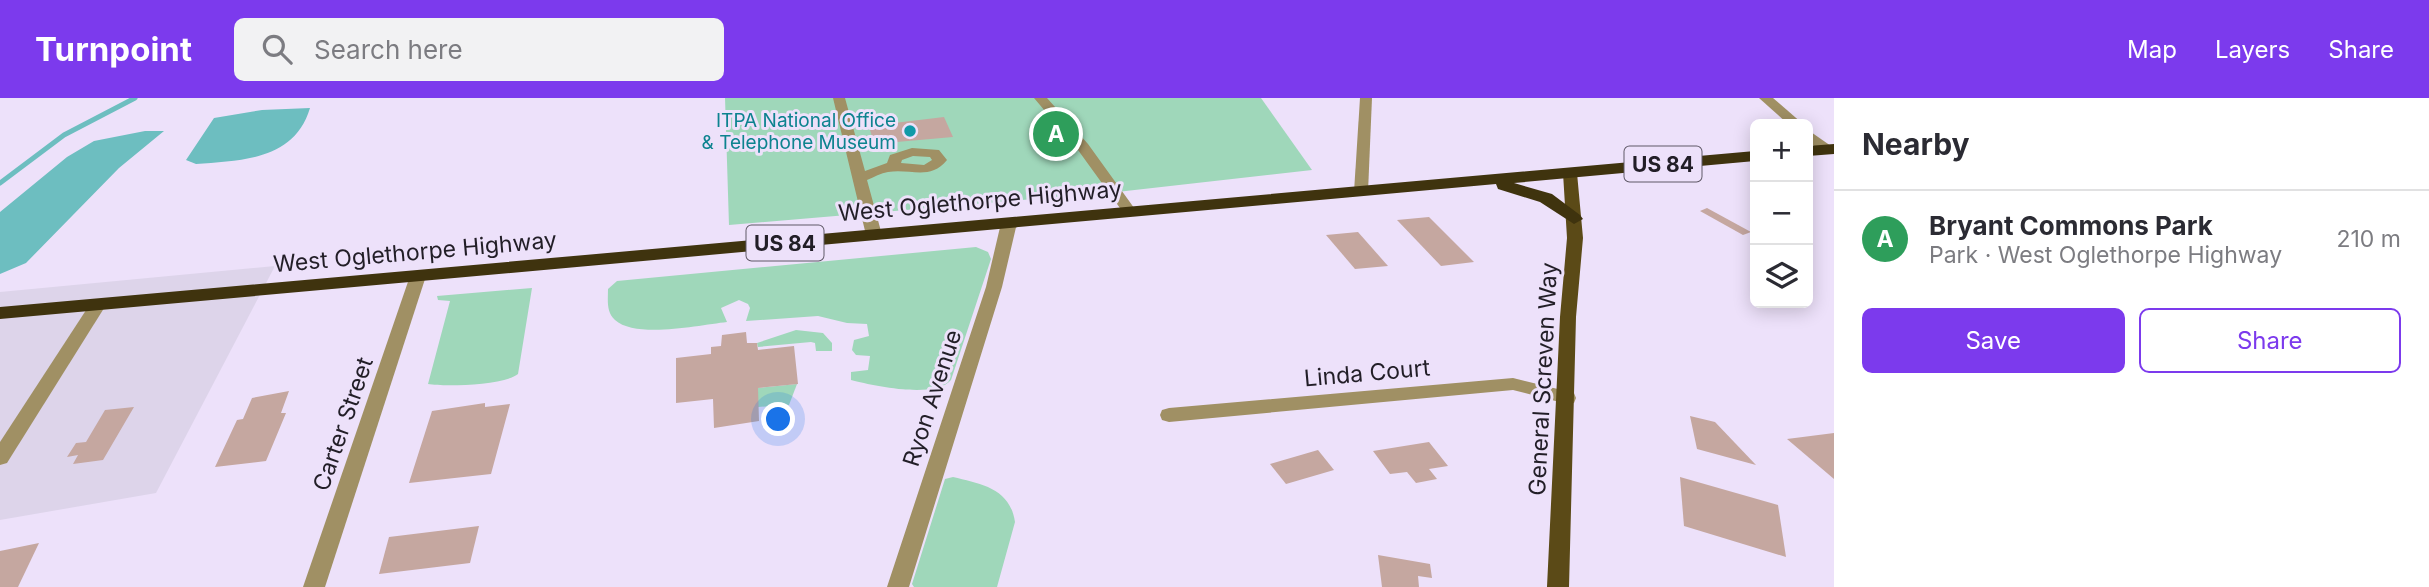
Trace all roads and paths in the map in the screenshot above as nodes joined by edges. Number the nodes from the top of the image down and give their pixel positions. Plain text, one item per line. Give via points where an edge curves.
1 (839, 98) edge
2 (1040, 98) edge
3 (1366, 98) edge
4 (1765, 98) edge
5 (1790, 119) edge
6 (1813, 137) edge
7 (1830, 149) edge
8 (1750, 156) edge
9 (894, 167) dead end
10 (1570, 173) junction
11 (861, 178) junction
12 (1478, 181) junction
13 (1362, 192) junction
14 (1130, 212) junction
15 (1574, 219) junction
16 (1009, 223) junction
17 (874, 235) junction
18 (418, 276) junction
19 (98, 305) junction
20 (0, 313) edge
21 (1567, 398) junction
22 (1169, 415) dead end
23 (0, 458) edge
24 (314, 587) edge
25 (898, 587) edge
26 (1558, 587) edge

1 - 11 street
2 - 14 street
3 - 13 street
4 - 5 street
6 - 7 street
8 - 10 highway, West Oglethorpe Highway / US 84
9 - 11 street
10 - 12 highway, West Oglethorpe Highway / US 84
10 - 15 main road, General Screven Way
11 - 17 street
12 - 13 highway, West Oglethorpe Highway / US 84
12 - 15 highway via 1534,192
13 - 14 highway, West Oglethorpe Highway / US 84
14 - 16 highway, West Oglethorpe Highway / US 84
15 - 21 main road, General Screven Way
16 - 17 highway, West Oglethorpe Highway / US 84
16 - 25 street, Ryon Avenue via 994,287
17 - 18 highway, West Oglethorpe Highway / US 84
18 - 19 highway, West Oglethorpe Highway / US 84
18 - 24 street, Carter Street
19 - 20 highway, West Oglethorpe Highway / US 84
19 - 23 street
21 - 22 street, Linda Court via 1513,384
21 - 26 main road, General Screven Way

